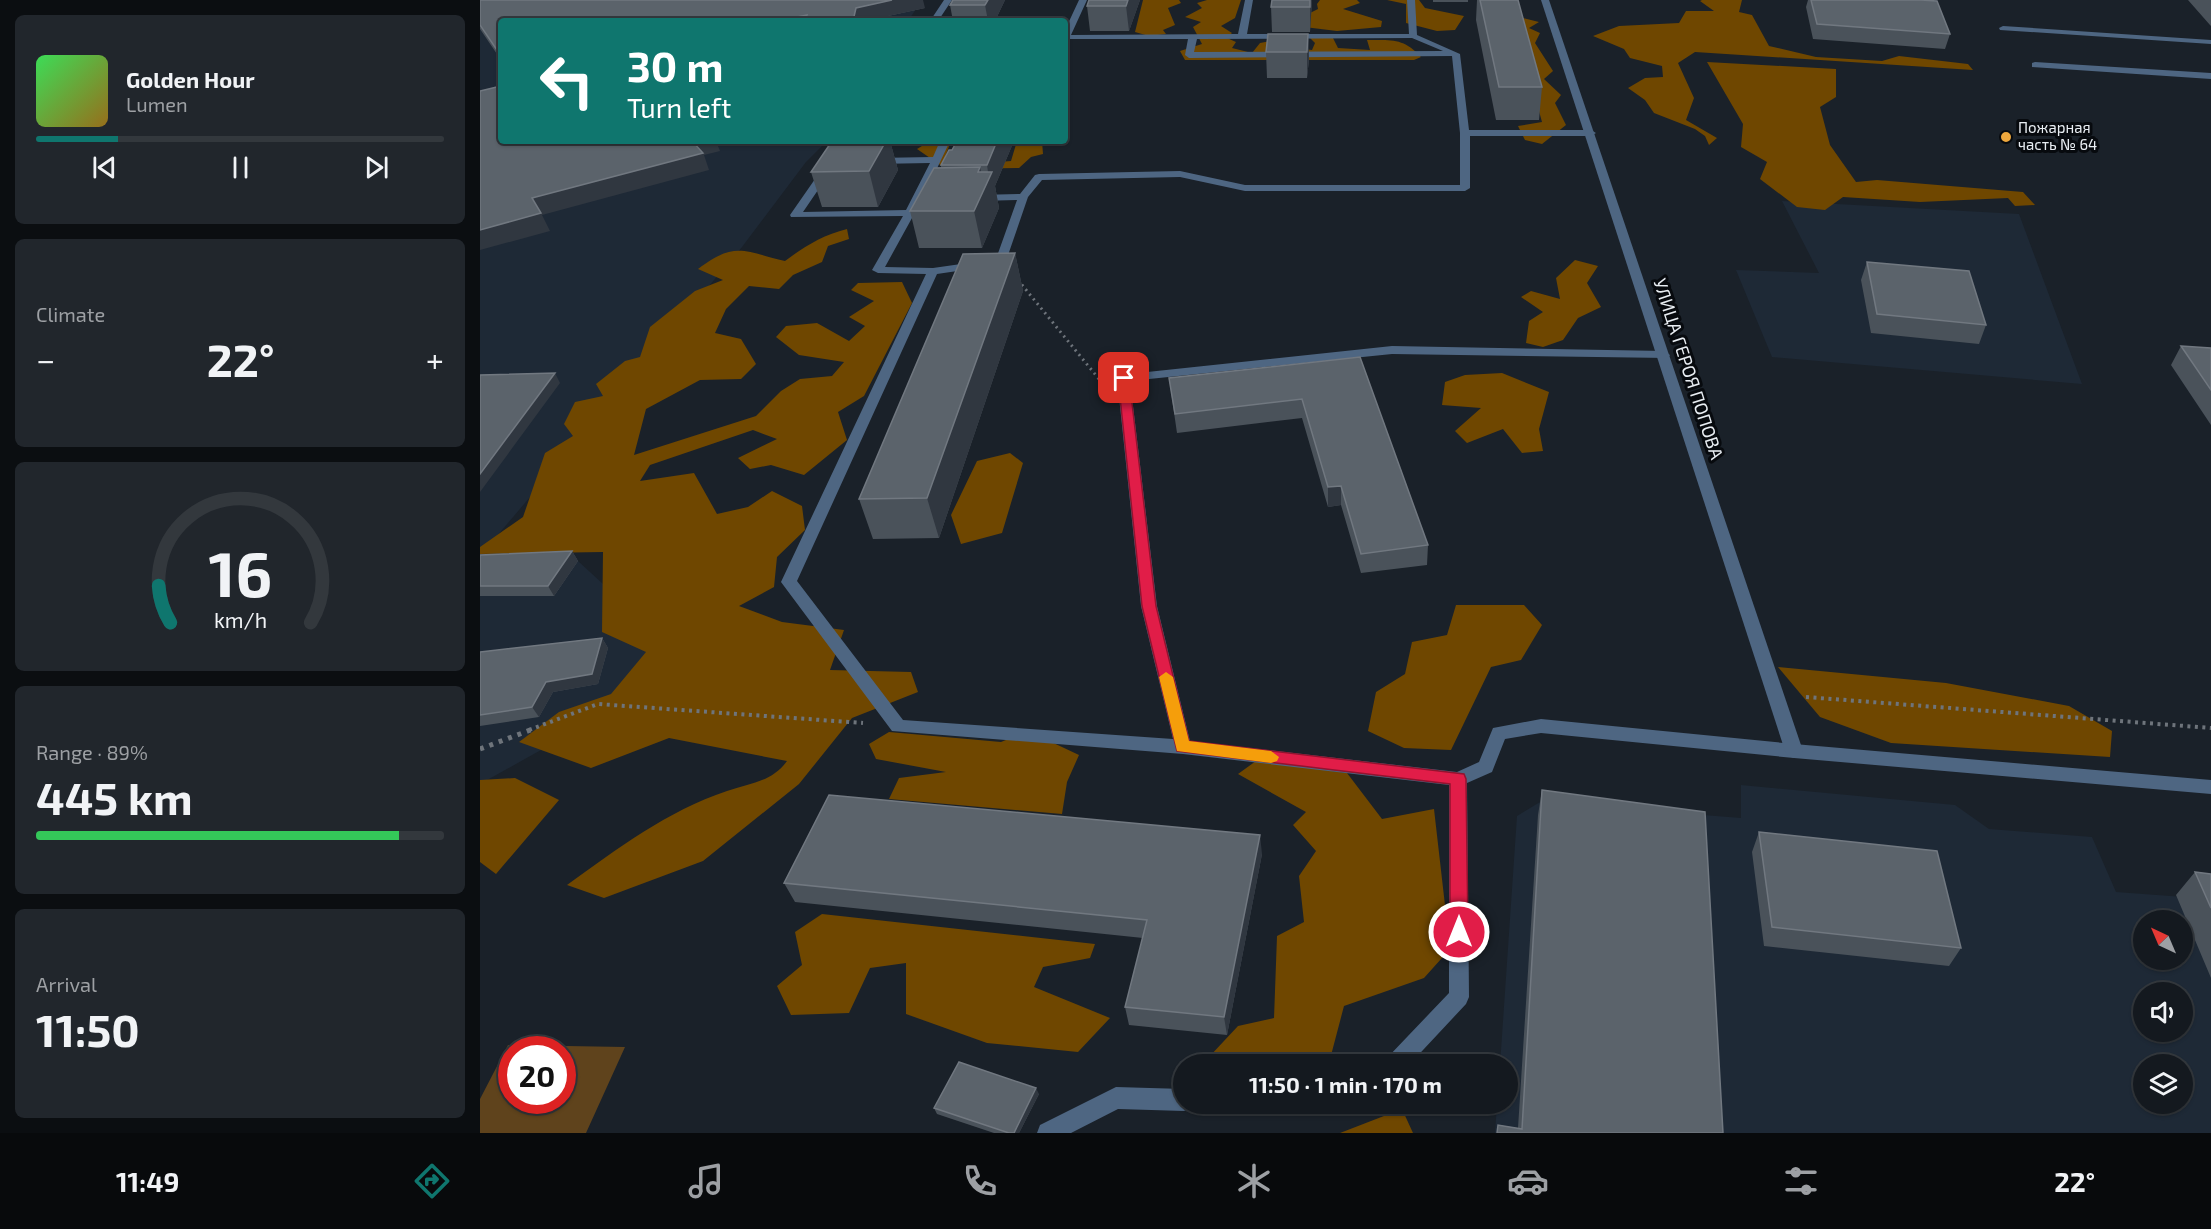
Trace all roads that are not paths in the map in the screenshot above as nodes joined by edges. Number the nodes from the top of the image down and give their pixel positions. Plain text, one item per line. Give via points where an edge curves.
1 (948, 0) edge
2 (1083, 0) edge
3 (1249, 0) edge
4 (1411, 0) edge
5 (1545, 0) edge
6 (936, 18) edge
7 (2003, 28) dead end
8 (1068, 31) edge
9 (1413, 36) junction
10 (1068, 37) edge
11 (1193, 37) junction
12 (1242, 37) junction
13 (2211, 42) edge
14 (1456, 54) junction
15 (2035, 65) dead end
16 (2211, 76) edge
17 (1591, 133) junction
18 (1465, 134) junction
19 (943, 144) edge
20 (833, 160) edge
21 (867, 160) edge
22 (935, 160) junction
23 (1023, 197) junction
24 (964, 198) edge
25 (910, 213) junction
26 (933, 270) junction
27 (1664, 355) junction
28 (1183, 747) junction
29 (1794, 751) junction
30 (1458, 779) junction
31 (2211, 787) edge
32 (1406, 1054) edge
33 (1173, 1100) edge
34 (1048, 1133) edge

1 - 6 street
2 - 8 street
3 - 12 street
4 - 9 street
5 - 17 street, УЛИЦА ГЕРОЯ ПОПОВА
7 - 13 street
9 - 12 street
9 - 14 street
10 - 11 street
11 - 12 street
11 - 14 street via 1189,55
14 - 18 street
15 - 16 street
17 - 18 street
17 - 27 street, УЛИЦА ГЕРОЯ ПОПОВА
18 - 23 street via 1465,188 1245,188 1180,174 1039,177
19 - 22 street
20 - 25 street via 795,214
21 - 22 street
22 - 25 street via 924,198
23 - 24 street
23 - 26 street via 1001,262
25 - 26 street via 878,270
26 - 28 street via 789,582 898,726
27 - 28 street via 1392,350 1124,378 1149,606
27 - 29 street, УЛИЦА ГЕРОЯ ПОПОВА
28 - 30 street
29 - 30 street via 1541,726 1499,734 1486,767
29 - 31 street
30 - 32 street via 1459,998
33 - 34 street via 1116,1098

